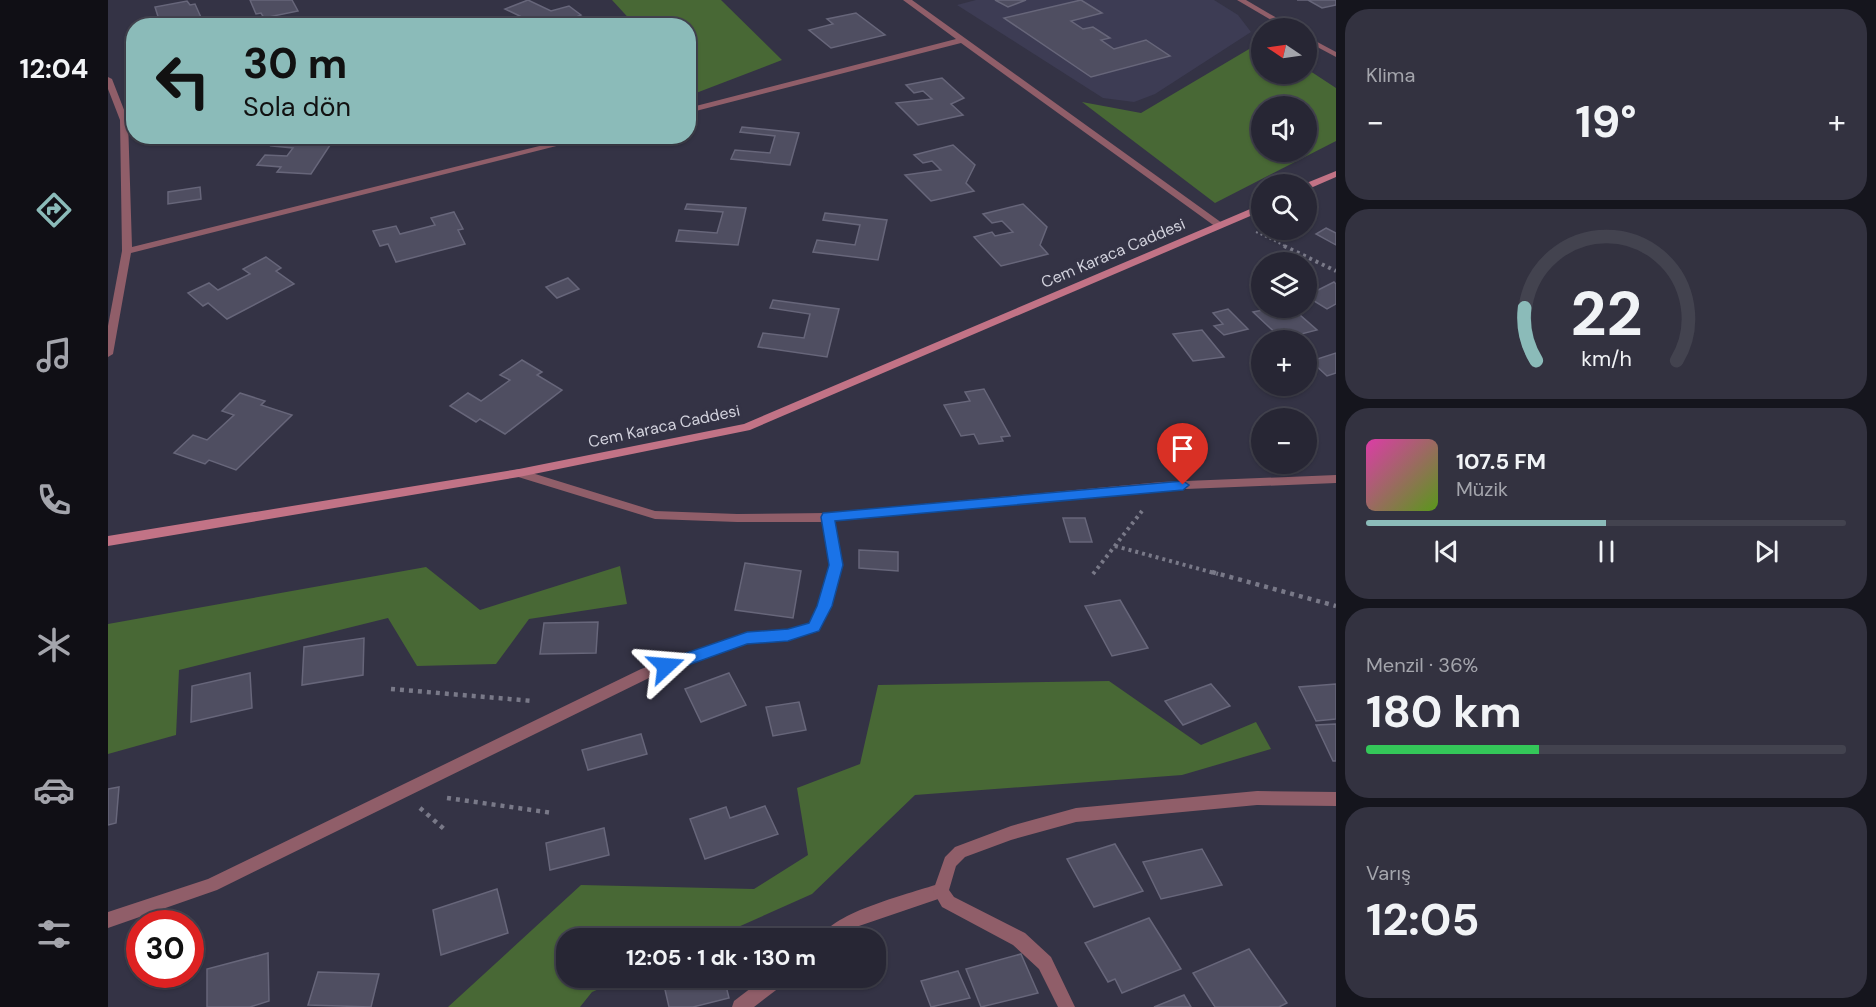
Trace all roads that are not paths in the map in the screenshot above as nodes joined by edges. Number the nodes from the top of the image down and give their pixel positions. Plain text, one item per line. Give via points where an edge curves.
1 (907, 0) edge
2 (1241, 0) edge
3 (1272, 18) edge
4 (962, 40) junction
5 (1317, 44) edge
6 (1336, 55) edge
7 (108, 79) edge
8 (696, 109) edge
9 (560, 144) edge
10 (1336, 174) edge
11 (1317, 182) edge
12 (1251, 212) edge
13 (1219, 225) junction
14 (127, 251) junction
15 (108, 354) edge
16 (519, 473) junction
17 (1336, 479) edge
18 (827, 517) junction
19 (108, 542) edge
20 (1336, 799) edge
21 (941, 891) junction
22 (108, 920) edge
23 (842, 928) edge
24 (765, 988) edge
25 (740, 1007) edge
26 (1067, 1007) edge

1 - 4 street
2 - 3 street
4 - 8 street
4 - 13 street
5 - 6 street
7 - 14 street via 124,120
9 - 14 street
10 - 11 street
12 - 13 street, Cem Karaca Caddesi
13 - 16 street, Cem Karaca Caddesi via 746,427
14 - 15 street
16 - 18 street via 655,514
16 - 19 street, Cem Karaca Caddesi
17 - 18 street via 1161,486
18 - 22 street via 836,565 825,606 814,627 788,635 747,638 646,673 212,885
20 - 21 street via 1257,798 1076,815 960,852 950,862
21 - 23 street via 851,921
21 - 26 street via 948,902 1019,939 1045,963
24 - 25 street

